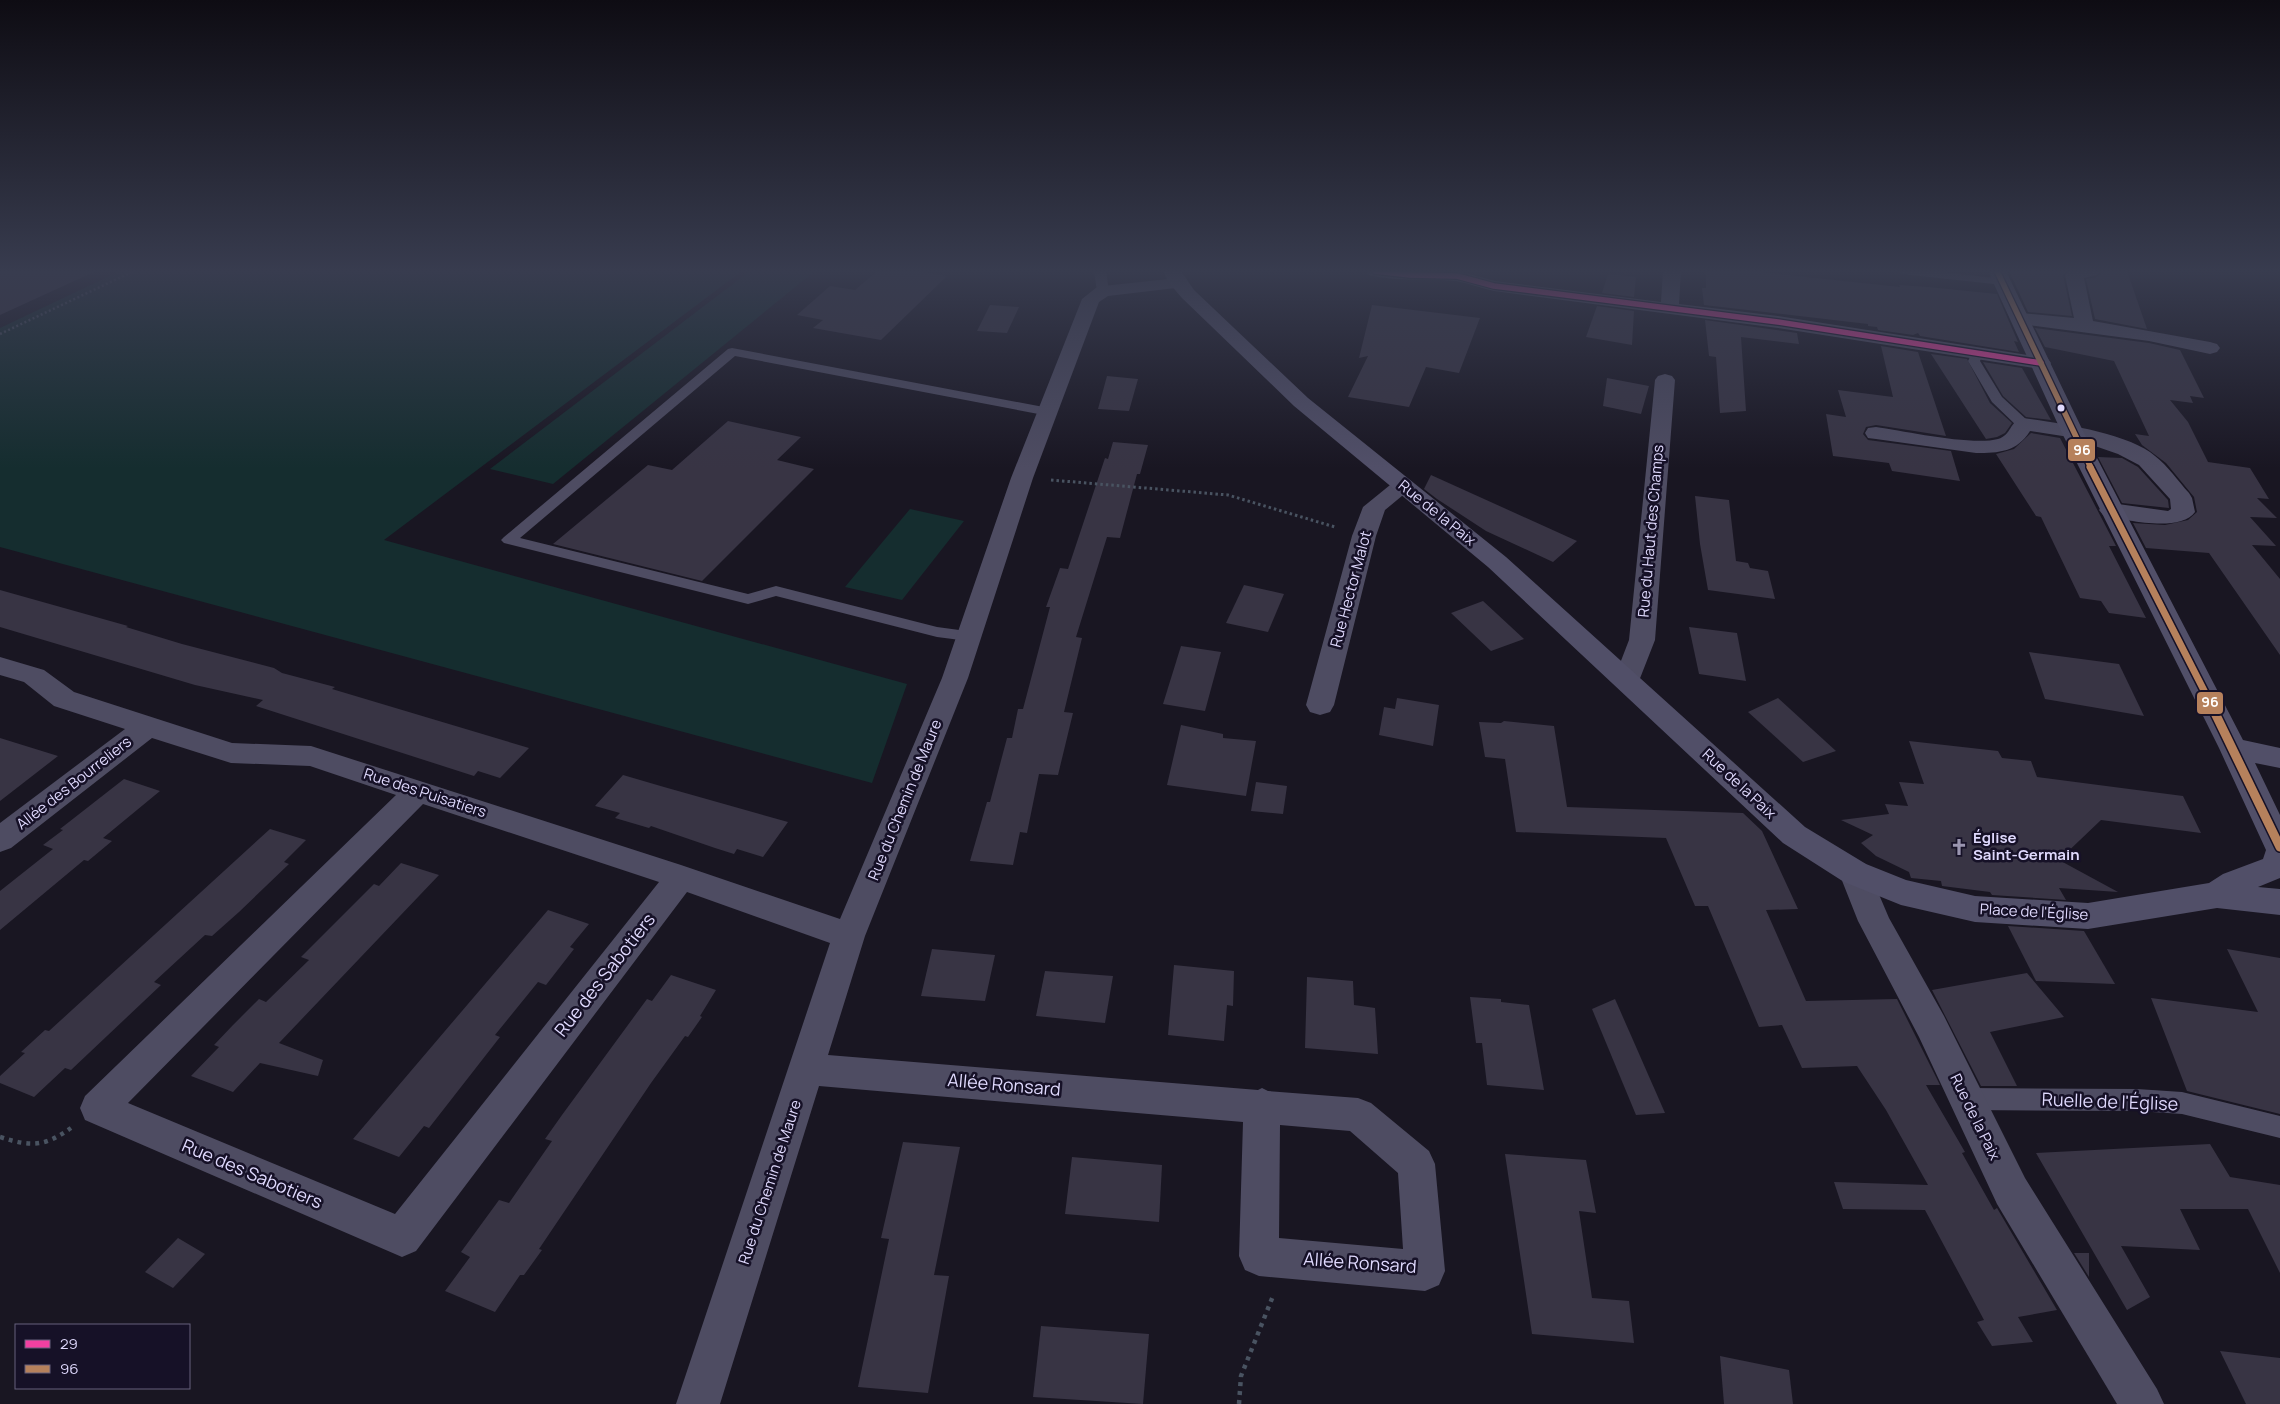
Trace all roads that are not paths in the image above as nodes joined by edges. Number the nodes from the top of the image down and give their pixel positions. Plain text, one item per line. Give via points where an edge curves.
1 (1077, 337) edge
2 (1235, 337) edge
3 (1868, 337) edge
4 (2029, 337) edge
5 (2156, 337) edge
6 (2210, 348) dead end
7 (1977, 354) junction
8 (2041, 363) junction
9 (1664, 380) dead end
10 (1049, 412) junction
11 (2023, 424) junction
12 (2072, 431) junction
13 (1876, 433) dead end
14 (1403, 486) junction
15 (2111, 510) junction
16 (968, 636) junction
17 (0, 666) edge
18 (1627, 680) junction
19 (1320, 705) dead end
20 (148, 726) junction
21 (2233, 748) junction
22 (2280, 758) edge
23 (418, 791) junction
24 (0, 840) edge
25 (2280, 847) edge
26 (2280, 854) edge
27 (1855, 873) junction
28 (681, 877) junction
29 (2218, 895) junction
30 (2280, 902) edge
31 (849, 936) junction
32 (807, 1069) junction
33 (1966, 1100) junction
34 (1262, 1105) junction
35 (2280, 1127) edge
36 (698, 1404) edge
37 (2142, 1404) edge

1 - 10 street, Rue du Chemin de Maure
2 - 14 street, Rue de la Paix via 1302,402
3 - 7 street
4 - 8 street
5 - 6 street
7 - 8 street
7 - 11 lane via 1974,361 1997,399
8 - 12 street
9 - 18 street, Rue du Haut des Champs via 1642,640
10 - 16 street, Rue du Chemin de Maure via 1022,478
10 - 16 lane via 732,352 508,540 748,599 776,592 937,632
11 - 12 street
11 - 13 street via 2015,439 2004,445 1984,447
12 - 15 street
12 - 15 street via 2126,449 2147,460 2181,498 2183,512 2172,518
14 - 18 street, Rue de la Paix via 1497,562
14 - 19 street, Rue Hector Malot via 1375,507 1364,536
15 - 21 street
16 - 31 street, Rue du Chemin de Maure via 955,678
17 - 20 street, Rue des Puisatiers via 34,676 64,699
18 - 27 street, Rue de la Paix via 1794,835
20 - 23 street, Rue des Puisatiers via 231,753 312,756
20 - 24 street, Allée des Bourreliers
21 - 22 street
21 - 25 street
23 - 28 street, Rue des Puisatiers
23 - 28 street, Rue des Sabotiers via 98,1108 402,1237
26 - 29 street, Place de l'Église via 2274,868 2234,883
27 - 29 street, Place de l'Église via 1901,892 1975,910 2088,916
27 - 33 street, Rue de la Paix via 1874,921 1932,1027
28 - 31 street, Rue des Puisatiers
29 - 30 street, Place de l'Église
31 - 32 street, Rue du Chemin de Maure
32 - 34 street, Allée Ronsard
32 - 36 street, Rue du Chemin de Maure
33 - 35 lane, Ruelle de l'Église via 2182,1103
33 - 37 street, Rue de la Paix via 2011,1191
34 - 34 street, Allée Ronsard via 1259,1256 1425,1271 1416,1164 1358,1115

